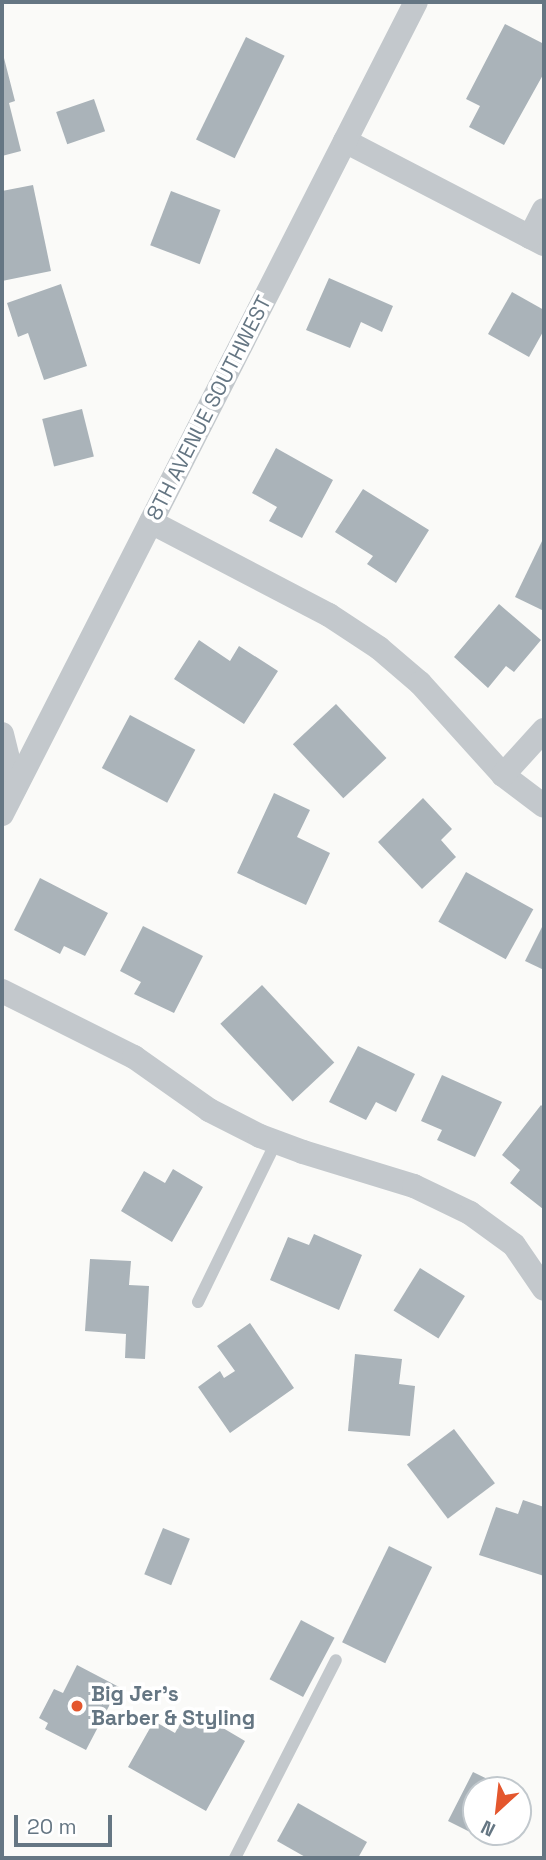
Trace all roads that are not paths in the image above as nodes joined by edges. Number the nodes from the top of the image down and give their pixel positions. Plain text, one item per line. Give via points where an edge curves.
1 (416, 2) edge
2 (345, 141) junction
3 (544, 210) edge
4 (537, 240) edge
5 (151, 522) junction
6 (544, 730) edge
7 (2, 734) edge
8 (503, 775) junction
9 (15, 787) junction
10 (544, 806) edge
11 (2, 814) edge
12 (2, 991) edge
13 (276, 1142) junction
14 (544, 1289) edge
15 (198, 1302) dead end
16 (336, 1660) dead end
17 (235, 1858) edge

1 - 2 street, 8TH AVENUE SOUTHWEST
2 - 4 street
2 - 5 street, 8TH AVENUE SOUTHWEST
3 - 4 street
5 - 8 street via 329,615 379,648 420,683
5 - 9 street, 8TH AVENUE SOUTHWEST
6 - 8 street
7 - 9 street
8 - 10 street
9 - 11 street, 8TH AVENUE SOUTHWEST
12 - 13 street via 134,1057 209,1110
13 - 14 street via 414,1186 470,1213 514,1245
13 - 15 lane
16 - 17 lane

